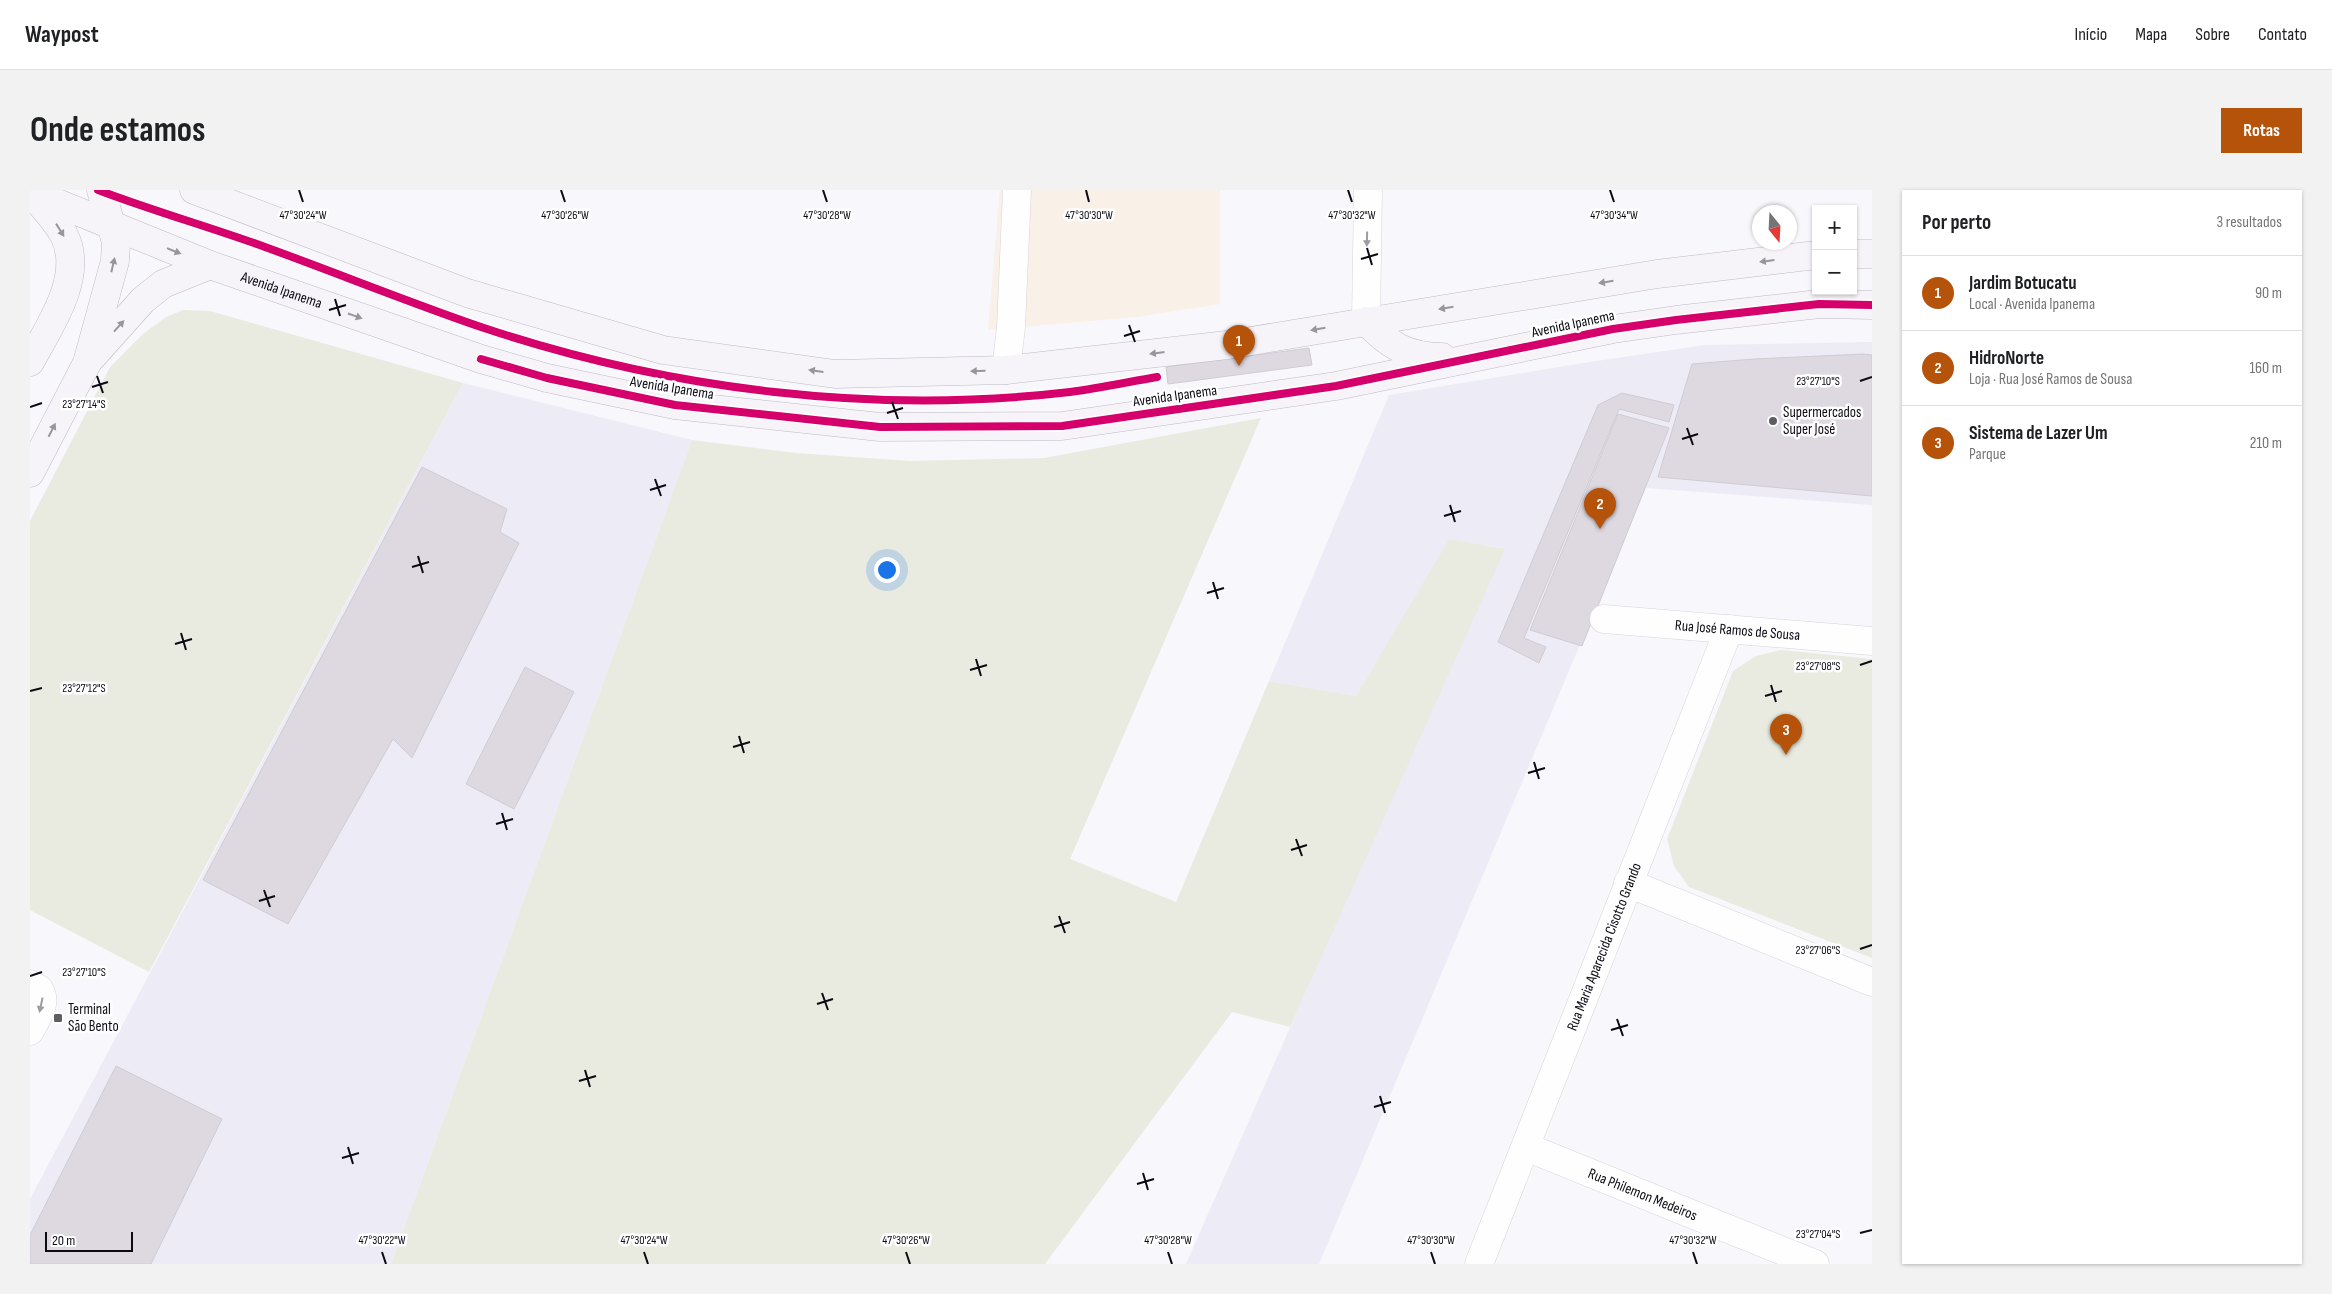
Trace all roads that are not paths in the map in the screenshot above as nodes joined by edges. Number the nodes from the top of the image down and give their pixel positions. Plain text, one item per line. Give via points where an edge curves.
1 (101, 190) edge
2 (194, 190) edge
3 (1017, 190) edge
4 (1368, 190) edge
5 (30, 192) edge
6 (113, 226) junction
7 (1857, 254) edge
8 (1872, 254) edge
9 (1812, 255) edge
10 (210, 265) junction
11 (1872, 304) edge
12 (1366, 320) junction
13 (1483, 357) junction
14 (30, 362) edge
15 (87, 363) junction
16 (1006, 370) junction
17 (30, 473) edge
18 (1604, 619) dead end
19 (1729, 629) junction
20 (1872, 640) edge
21 (1628, 883) junction
22 (1872, 982) edge
23 (30, 984) edge
24 (30, 1031) edge
25 (1526, 1147) junction
26 (1478, 1264) edge
27 (1815, 1264) edge

1 - 6 main road
16 -> 2 main road via 835,374 663,350 467,293
3 - 16 street
4 -> 12 street
5 - 6 main road, Avenida Ipanema
5 -> 14 main road via 65,236 69,254 64,299
6 -> 10 main road, Avenida Ipanema
15 -> 6 main road via 115,261
7 - 8 main road
9 -> 12 main road via 1657,274
10 -> 13 main road, Avenida Ipanema via 463,353 547,378 675,405 880,427 1062,426 1336,386
15 -> 10 main road via 143,300 163,284
11 - 13 main road, Avenida Ipanema via 1820,304 1676,320 1613,329
12 - 13 main road via 1387,342 1406,352 1430,357
12 -> 16 main road via 1234,344
17 -> 15 main road
18 - 19 street, Rua José Ramos de Sousa
19 - 20 street, Rua José Ramos de Sousa
19 - 21 street, Rua Maria Aparecida Cisotto Grando
21 - 22 street
21 - 25 street, Rua Maria Aparecida Cisotto Grando
23 -> 24 street via 39,988 43,1000
25 - 26 street, Rua Maria Aparecida Cisotto Grando
25 - 27 street, Rua Philemon Medeiros

